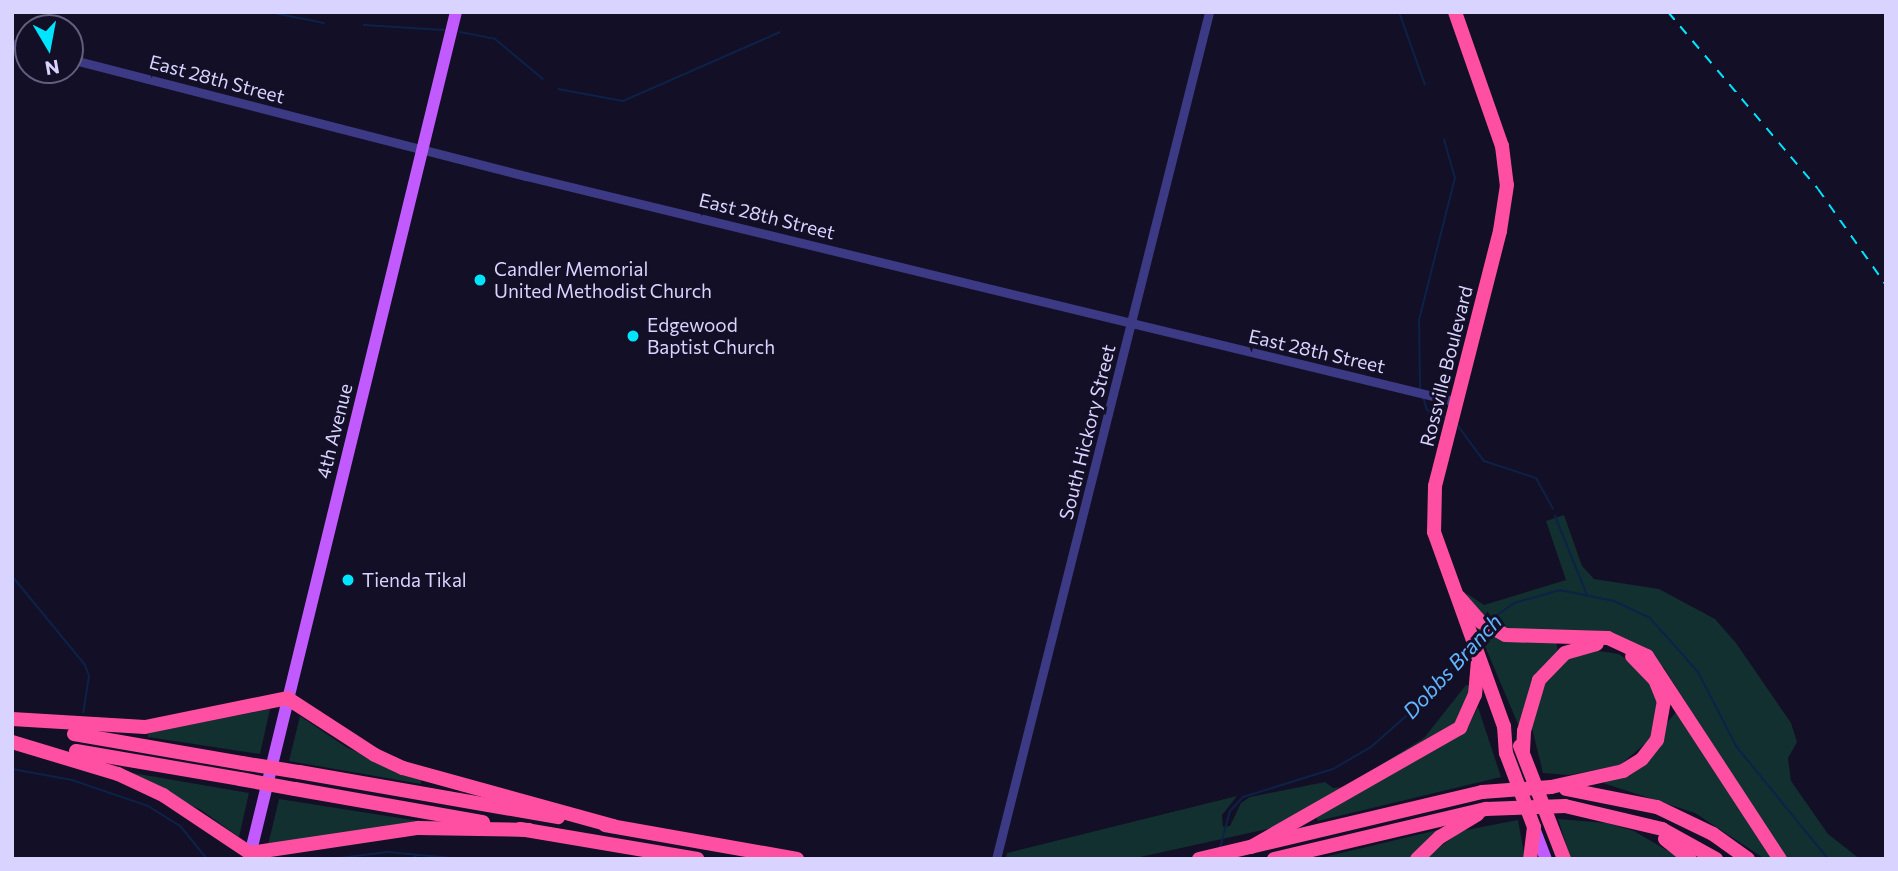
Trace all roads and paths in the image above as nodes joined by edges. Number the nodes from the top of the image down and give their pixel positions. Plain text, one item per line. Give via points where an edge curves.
1 (456, 12) edge
2 (1209, 12) edge
3 (1455, 12) edge
4 (84, 63) edge
5 (423, 150) junction
6 (1132, 324) junction
7 (1457, 402) junction
8 (1453, 591) junction
9 (1474, 646) junction
10 (287, 698) junction
11 (12, 721) edge
12 (1504, 726) junction
13 (12, 741) edge
14 (1523, 751) junction
15 (1551, 787) junction
16 (1486, 809) junction
17 (1638, 821) junction
18 (614, 826) junction
19 (1534, 827) junction
20 (529, 830) junction
21 (1251, 847) junction
22 (249, 856) edge
23 (697, 859) edge
24 (797, 859) edge
25 (996, 859) edge
26 (1199, 859) edge
27 (1274, 859) edge
28 (1417, 859) edge
29 (1530, 859) edge
30 (1546, 859) edge
31 (1563, 859) edge
32 (1690, 859) edge
33 (1716, 859) edge
34 (1748, 859) edge
35 (1780, 859) edge

1 - 5 main road, 4th Avenue
2 - 6 street, South Hickory Street
3 - 7 highway, Rossville Boulevard via 1502,146 1507,185 1500,231
4 - 5 street, East 28th Street
5 - 6 street, East 28th Street
5 - 10 main road, 4th Avenue
6 - 7 street, East 28th Street
6 - 25 street, South Hickory Street
7 - 8 highway, Rossville Boulevard via 1433,505 1438,550
8 - 9 highway, Rossville Boulevard
8 - 35 highway via 1481,622 1505,635 1608,638 1647,656
9 - 12 highway, Rossville Boulevard
9 - 21 highway via 1475,695 1460,728
10 - 11 highway via 145,727
10 - 18 highway via 375,755 404,768
10 - 22 main road, 4th Avenue
11 - 18 highway, bridge
12 - 14 highway, Rossville Boulevard
12 - 19 highway, Rossville Boulevard via 1506,753
13 - 20 highway, bridge
13 - 22 highway via 85,761 141,785
14 - 15 highway via 1533,691 1548,667 1565,653 1588,644 1609,646 1636,658 1655,680 1665,714 1657,740 1642,759 1605,777
14 - 31 highway, Rossville Boulevard
15 - 21 highway, bridge via 1482,792
15 - 34 highway via 1594,791 1657,807 1713,834
16 - 17 highway, bridge via 1564,806
16 - 27 highway
16 - 28 highway via 1440,837
17 - 32 highway
17 - 33 highway
18 - 24 highway
19 - 29 highway
19 - 30 main road, Rossville Boulevard
20 - 22 highway via 418,828
20 - 23 highway
21 - 26 highway

